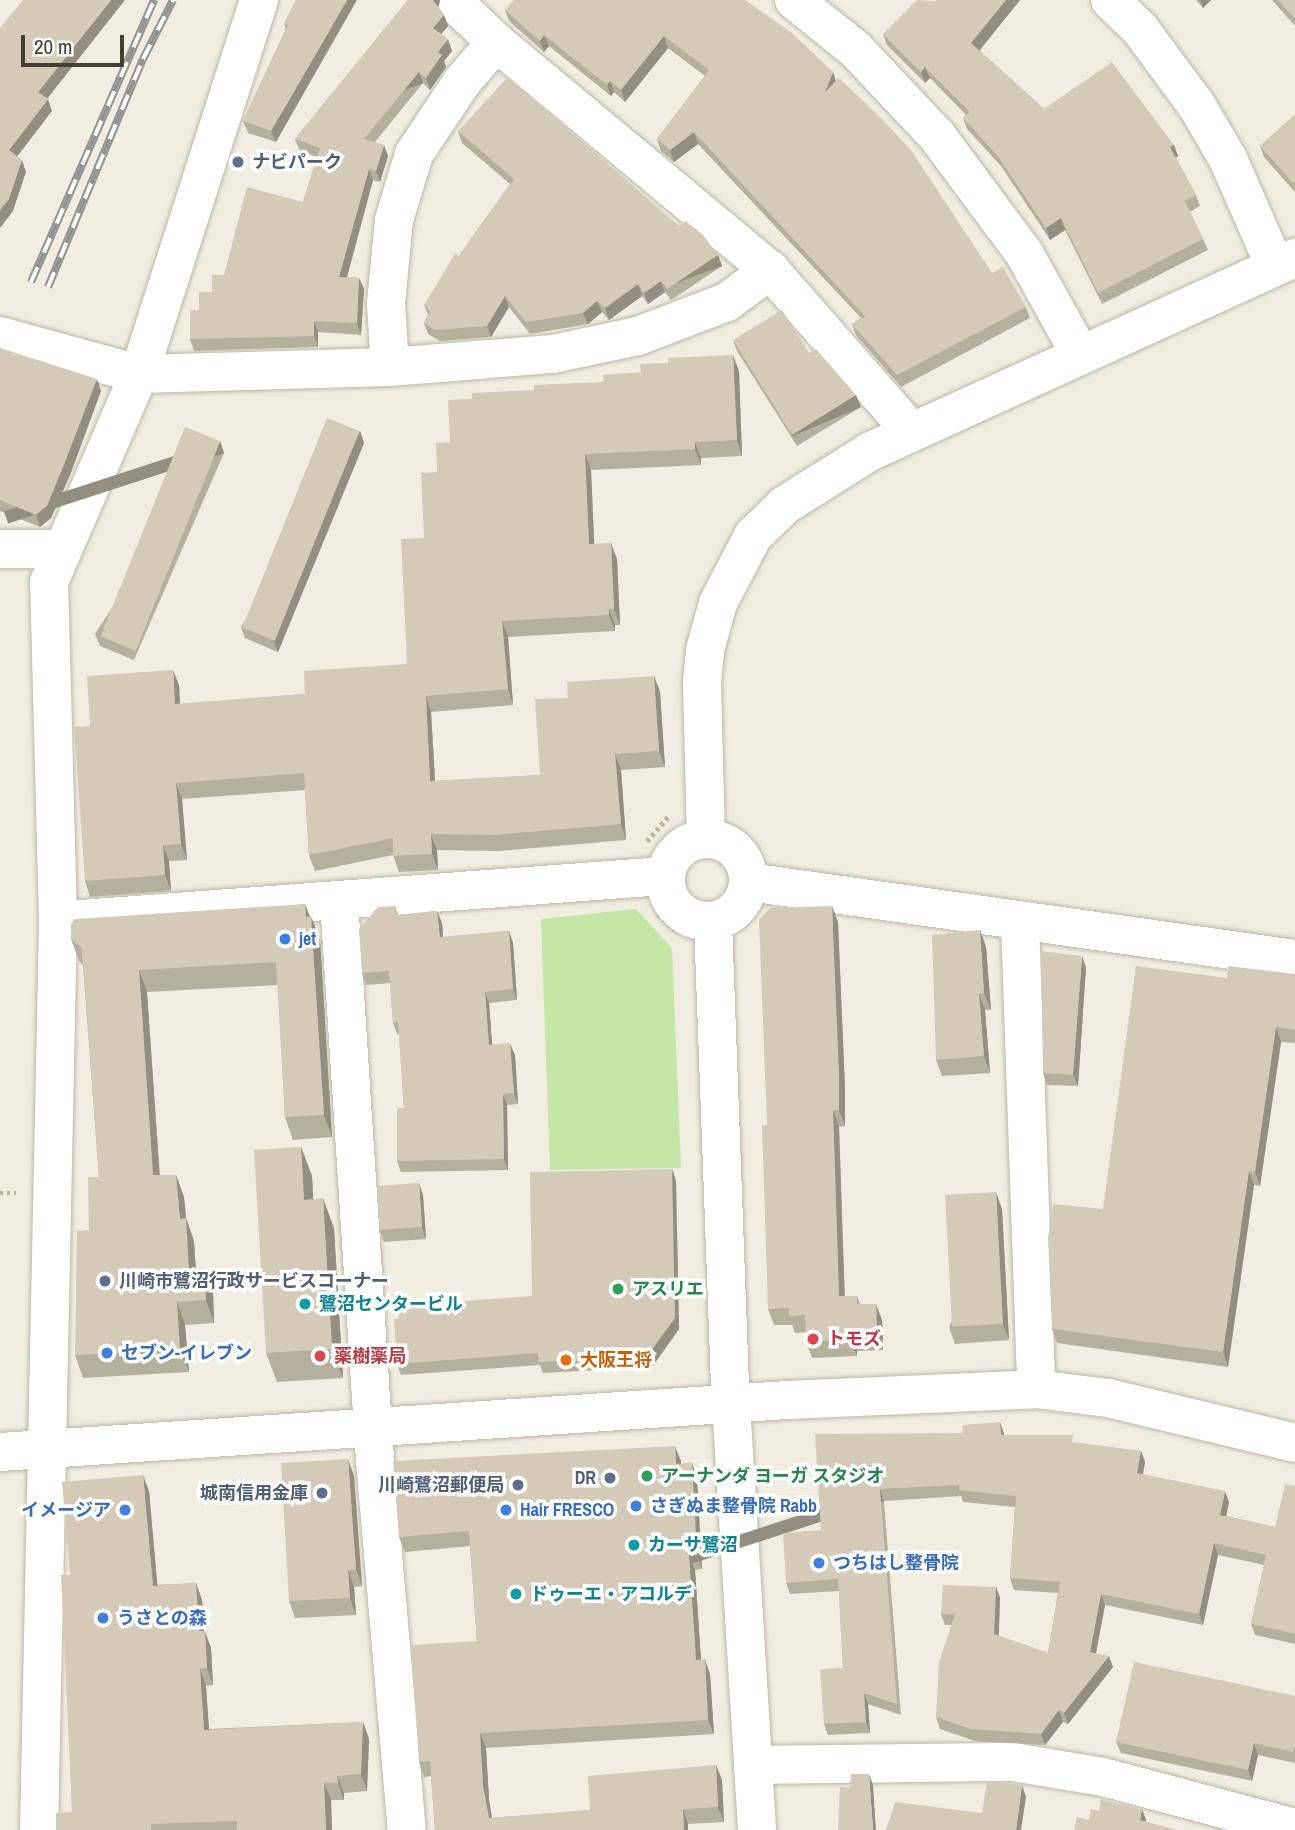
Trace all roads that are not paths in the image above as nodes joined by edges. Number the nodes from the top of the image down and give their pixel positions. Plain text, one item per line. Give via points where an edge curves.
1 (260, 0) edge
2 (794, 0) edge
3 (1110, 0) edge
4 (458, 6) dead end
5 (496, 43) junction
6 (1285, 262) edge
7 (770, 270) junction
8 (0, 336) edge
9 (1080, 354) junction
10 (390, 367) junction
11 (139, 374) junction
12 (912, 432) junction
13 (0, 549) edge
14 (60, 549) junction
15 (706, 837) junction
16 (651, 878) junction
17 (749, 882) junction
18 (339, 900) junction
19 (58, 920) junction
20 (713, 922) junction
21 (1020, 922) junction
22 (1295, 959) edge
23 (1036, 1389) junction
24 (731, 1404) junction
25 (374, 1427) junction
26 (1295, 1443) edge
27 (18, 1451) edge
28 (753, 1765) junction
29 (1295, 1828) edge
30 (39, 1830) edge
31 (407, 1830) edge
32 (757, 1830) edge

1 - 11 street
2 - 9 street via 855,49 937,136 1024,253
3 - 6 street via 1140,29 1197,106
4 - 5 street
5 - 7 street
5 - 10 street via 461,82 414,154 394,220 386,303
6 - 9 street
7 - 10 street via 727,302 638,336 552,354
7 - 12 street
8 - 11 street
9 - 12 street
10 - 11 street
11 - 14 street
12 - 15 street via 819,480 785,505 753,536 734,565 718,603 702,681
13 - 14 street
14 - 19 street via 49,582
15 - 16 street via 681,850
15 - 17 street via 718,838 738,853
16 - 18 street
16 - 20 street via 692,919
17 - 20 street via 737,907
17 - 21 street
18 - 19 street
18 - 25 street
19 - 27 street
20 - 24 street
21 - 22 street
21 - 23 street
23 - 24 street
23 - 26 street via 1108,1398
24 - 25 street
24 - 28 street
25 - 27 street
25 - 31 street
27 - 30 street
28 - 29 street via 1013,1762 1102,1777
28 - 32 street

